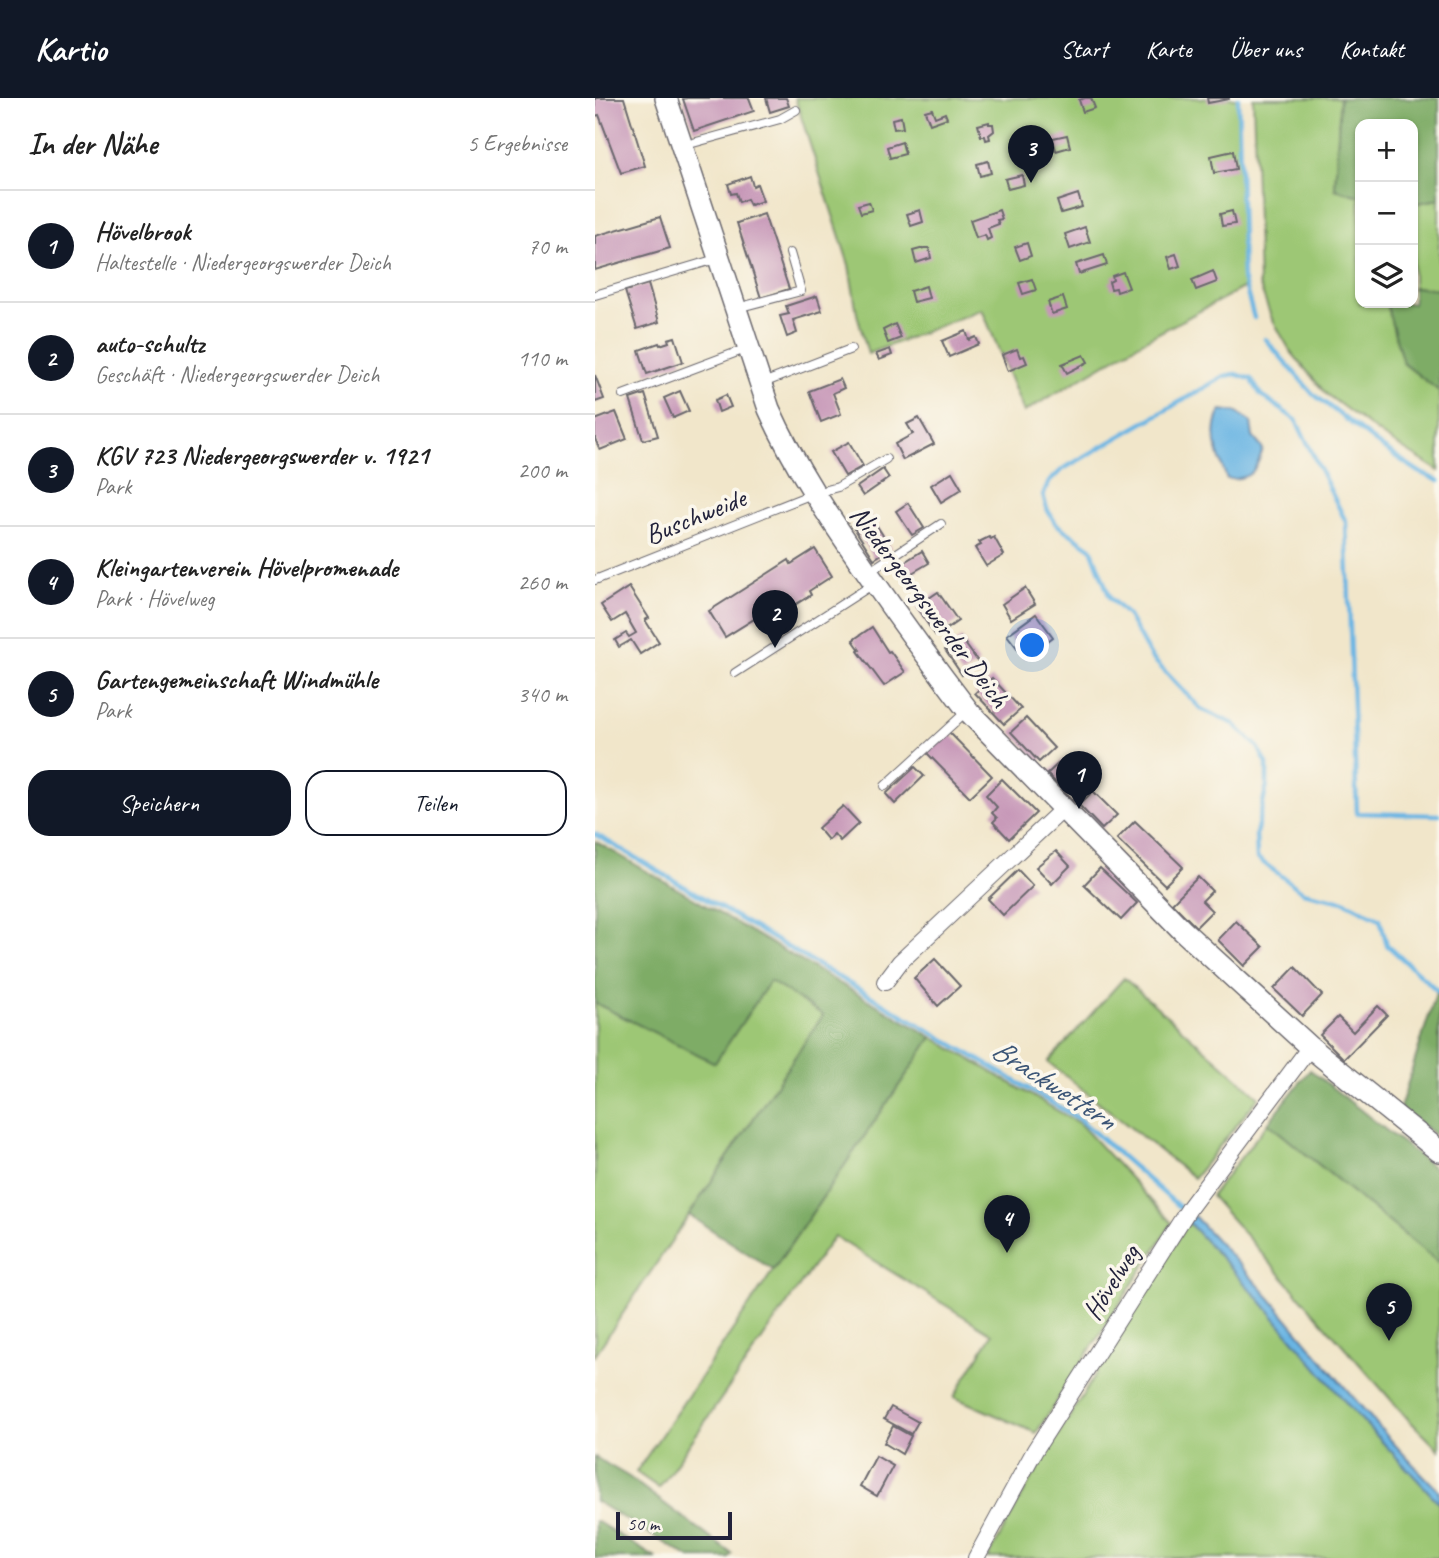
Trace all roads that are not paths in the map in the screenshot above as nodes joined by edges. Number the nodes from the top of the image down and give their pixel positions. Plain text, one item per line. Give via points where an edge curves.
1 (666, 98) edge
2 (796, 110) dead end
3 (682, 146) junction
4 (790, 253) dead end
5 (718, 258) junction
6 (595, 295) edge
7 (735, 309) junction
8 (748, 348) junction
9 (851, 349) dead end
10 (760, 384) junction
11 (623, 394) dead end
12 (886, 459) dead end
13 (812, 494) junction
14 (941, 524) dead end
15 (871, 578) junction
16 (595, 580) edge
17 (735, 673) dead end
18 (968, 710) junction
19 (885, 786) dead end
20 (1062, 809) junction
21 (885, 982) dead end
22 (1310, 1047) junction
23 (1439, 1151) edge
24 (976, 1558) edge

1 - 3 street, Niedergeorgswerder Deich
2 - 3 lane via 781,120
3 - 5 street, Niedergeorgswerder Deich
4 - 7 lane via 801,291
5 - 6 lane
5 - 7 street, Niedergeorgswerder Deich
7 - 8 street, Niedergeorgswerder Deich
8 - 10 street, Niedergeorgswerder Deich
8 - 11 lane
9 - 10 lane
10 - 13 street, Niedergeorgswerder Deich
12 - 13 lane, Buschweide via 838,487
13 - 15 street, Niedergeorgswerder Deich
13 - 16 lane, Buschweide
14 - 15 lane
15 - 17 lane
15 - 18 street, Niedergeorgswerder Deich
18 - 19 lane
18 - 20 street, Niedergeorgswerder Deich
20 - 21 street via 900,962
20 - 22 street, Niedergeorgswerder Deich via 1182,932
22 - 23 street, Niedergeorgswerder Deich
22 - 24 street, Hövelweg via 1174,1231 1035,1450

